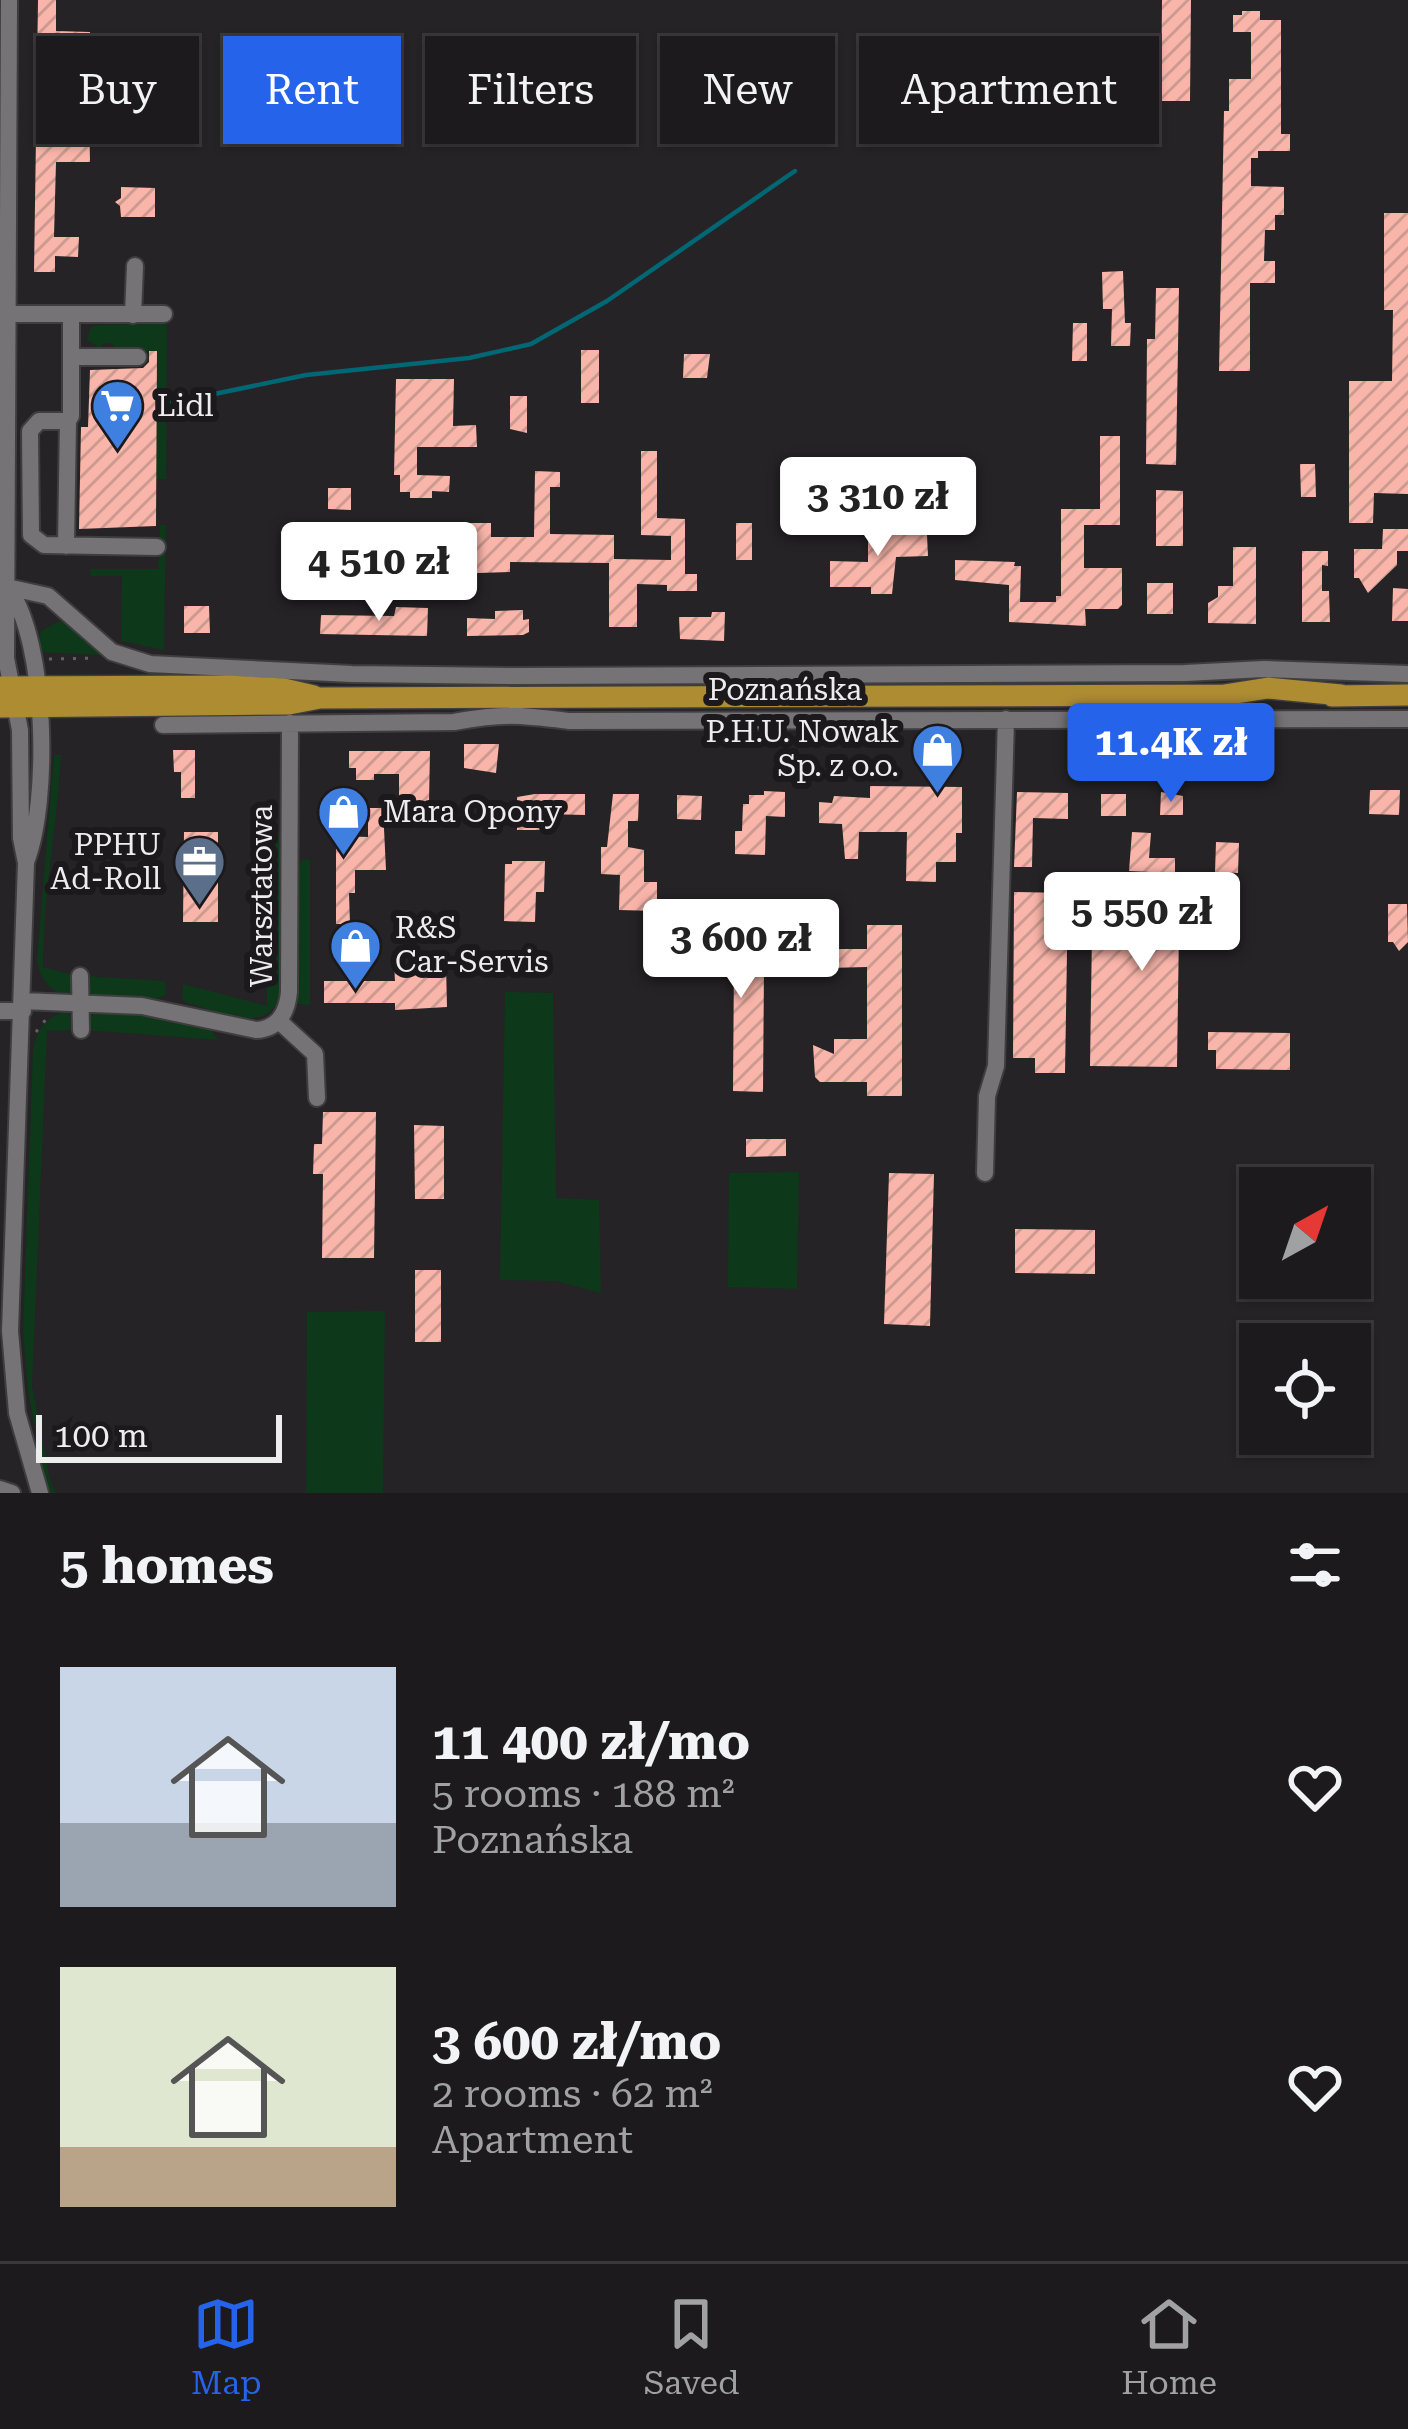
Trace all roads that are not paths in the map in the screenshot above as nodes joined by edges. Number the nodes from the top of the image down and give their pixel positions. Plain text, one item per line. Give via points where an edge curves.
1 (9, 0) edge
2 (135, 266) dead end
3 (8, 314) junction
4 (71, 314) junction
5 (164, 314) dead end
6 (134, 315) junction
7 (72, 357) junction
8 (138, 357) dead end
9 (3, 412) edge
10 (68, 421) junction
11 (66, 546) junction
12 (158, 547) dead end
13 (7, 586) junction
14 (1408, 674) edge
15 (1408, 695) edge
16 (38, 696) junction
17 (7, 697) edge
18 (1408, 718) edge
19 (1006, 719) junction
20 (290, 723) junction
21 (163, 724) dead end
22 (26, 863) junction
23 (80, 976) dead end
24 (80, 1004) junction
25 (23, 1006) junction
26 (0, 1012) edge
27 (279, 1021) junction
28 (81, 1030) dead end
29 (317, 1098) dead end
30 (985, 1173) dead end
31 (0, 1489) edge
32 (35, 1492) edge
33 (12, 1493) edge

1 - 3 street
2 - 6 street
3 - 4 street
3 - 9 street
4 - 6 street
4 - 7 street
5 - 6 street
7 - 8 street
7 - 10 street
9 - 13 street
10 - 11 street
10 - 11 street via 39,422 30,431 31,535 39,544
11 - 12 street
13 - 14 street via 48,596 119,657 161,665 352,674
13 - 16 street via 22,614
13 - 17 street
15 - 16 main road, Poznańska via 1266,702 1224,695 320,698 273,705
16 - 17 main road, Poznańska
16 - 22 street via 40,802
17 - 22 street
18 - 19 street, Poznańska
19 - 20 street, Poznańska via 569,721 526,713
19 - 30 street via 996,1066
20 - 21 street, Poznańska
20 - 27 street, Warsztatowa via 289,992
22 - 25 street
23 - 24 street
24 - 25 street, Warsztatowa
24 - 27 street, Warsztatowa via 142,1006 226,1032
24 - 28 street
25 - 26 street, Warsztatowa
25 - 32 street via 10,1331
27 - 29 street via 315,1054
31 - 33 street

